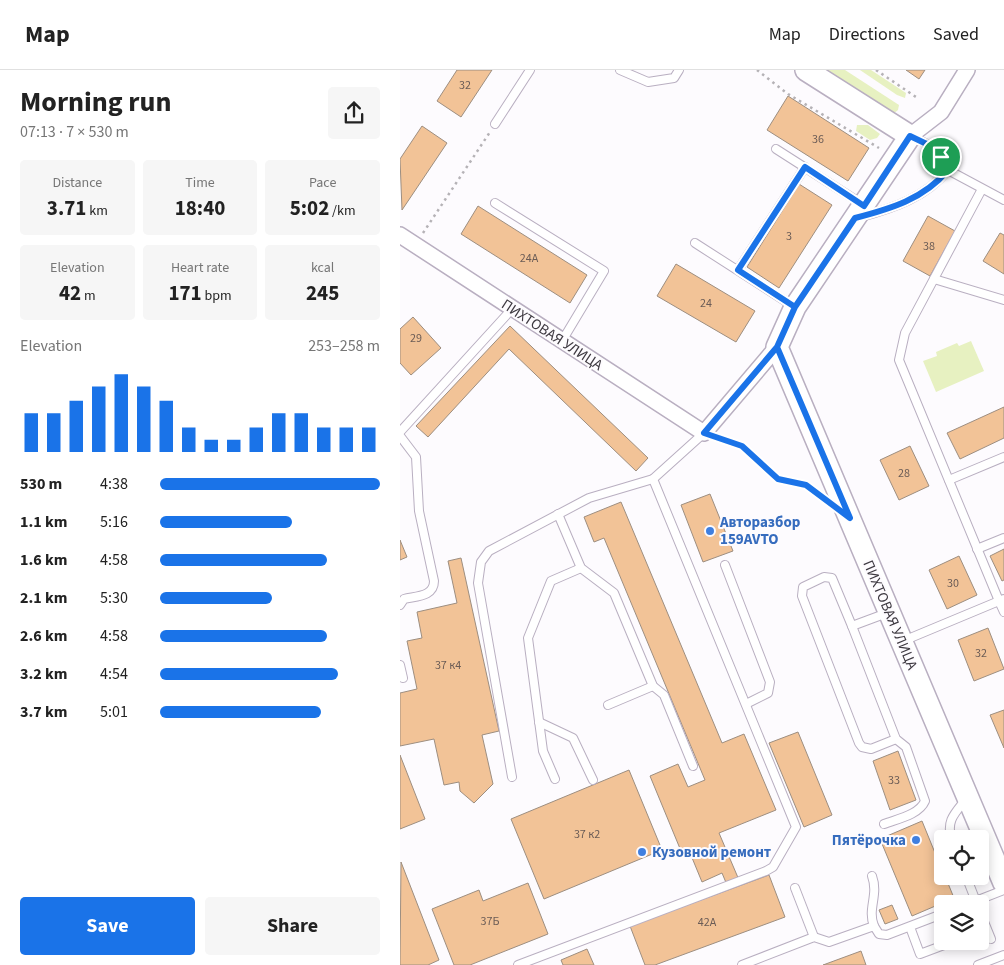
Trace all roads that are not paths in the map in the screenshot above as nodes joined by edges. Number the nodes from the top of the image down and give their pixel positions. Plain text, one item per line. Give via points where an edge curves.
1 (530, 70) edge
2 (620, 70) edge
3 (679, 70) edge
4 (806, 70) edge
5 (967, 70) edge
6 (495, 124) road end
7 (910, 136) junction
8 (776, 149) dead end
9 (805, 167) junction
10 (948, 170) junction
11 (982, 189) junction
12 (1004, 200) edge
13 (495, 202) dead end
14 (859, 212) junction
15 (400, 235) edge
16 (695, 242) dead end
17 (738, 270) junction
18 (934, 279) junction
19 (1004, 300) edge
20 (795, 307) junction
21 (512, 308) junction
22 (562, 341) junction
23 (777, 347) junction
24 (400, 432) edge
25 (704, 433) junction
26 (400, 436) edge
27 (1004, 457) edge
28 (653, 479) junction
29 (949, 480) junction
30 (558, 514) junction
31 (1004, 538) edge
32 (977, 549) junction
33 (725, 566) dead end
34 (581, 568) junction
35 (1002, 600) edge
36 (400, 605) edge
37 (889, 612) junction
38 (1004, 612) edge
39 (852, 626) junction
40 (901, 642) junction
41 (400, 664) edge
42 (403, 678) dead end
43 (653, 686) junction
44 (746, 704) junction
45 (608, 705) dead end
46 (539, 722) junction
47 (896, 739) junction
48 (694, 766) dead end
49 (512, 776) dead end
50 (555, 779) dead end
51 (593, 780) dead end
52 (968, 797) junction
53 (884, 824) dead end
54 (949, 830) edge
55 (872, 876) dead end
56 (1004, 882) edge
57 (795, 888) dead end
58 (1004, 890) edge
59 (989, 896) edge
60 (934, 917) edge
61 (874, 926) junction
62 (910, 926) junction
63 (989, 934) edge
64 (814, 937) junction
65 (991, 939) dead end
66 (934, 949) edge
67 (1004, 955) edge
68 (518, 965) edge
69 (742, 965) edge
70 (978, 965) edge

1 - 6 lane
2 - 3 lane via 648,82 674,78
4 - 7 main road
5 - 7 street via 940,112
7 - 10 lane via 935,148
7 - 14 main road
8 - 9 lane
9 - 14 lane
9 - 17 lane
10 - 11 lane
10 - 14 lane via 937,183 893,208
11 - 12 lane
11 - 18 lane
13 - 22 lane via 604,271
14 - 20 main road
15 - 21 street, ПИХТОВАЯ УЛИЦА
16 - 17 lane
17 - 20 lane
18 - 19 lane
18 - 29 lane via 905,333 898,360
20 - 23 main road
21 - 22 street, ПИХТОВАЯ УЛИЦА
21 - 24 lane
22 - 25 street, ПИХТОВАЯ УЛИЦА
23 - 25 street
23 - 37 main road, ПИХТОВАЯ УЛИЦА
25 - 28 lane
26 - 36 lane via 416,457 419,511 434,580 427,594 404,599
27 - 29 lane
28 - 30 lane via 589,498
28 - 44 lane
29 - 32 lane
30 - 34 lane
30 - 49 lane via 489,551 481,562 478,583
31 - 32 lane
32 - 35 lane
33 - 44 lane via 770,682 768,693
34 - 43 lane via 614,593
34 - 46 lane via 551,581 528,638
35 - 38 lane
35 - 40 lane
37 - 39 lane
37 - 40 main road, ПИХТОВАЯ УЛИЦА
39 - 47 lane
39 - 47 lane via 832,578 824,577 803,587 802,596 859,743 871,749
40 - 52 main road, ПИХТОВАЯ УЛИЦА
41 - 42 lane
43 - 45 lane
43 - 48 lane via 664,695
44 - 68 lane via 796,827 773,867
46 - 50 lane via 543,750
46 - 51 lane via 573,738
47 - 53 lane via 906,747 926,801 916,811
52 - 54 lane via 949,822
52 - 56 main road, ПИХТОВАЯ УЛИЦА
55 - 61 lane via 876,887 871,919
57 - 64 lane
58 - 59 lane
60 - 62 lane
61 - 62 lane via 882,936
61 - 64 lane via 829,942
62 - 66 lane via 920,954
63 - 65 lane
64 - 69 lane
67 - 70 lane

